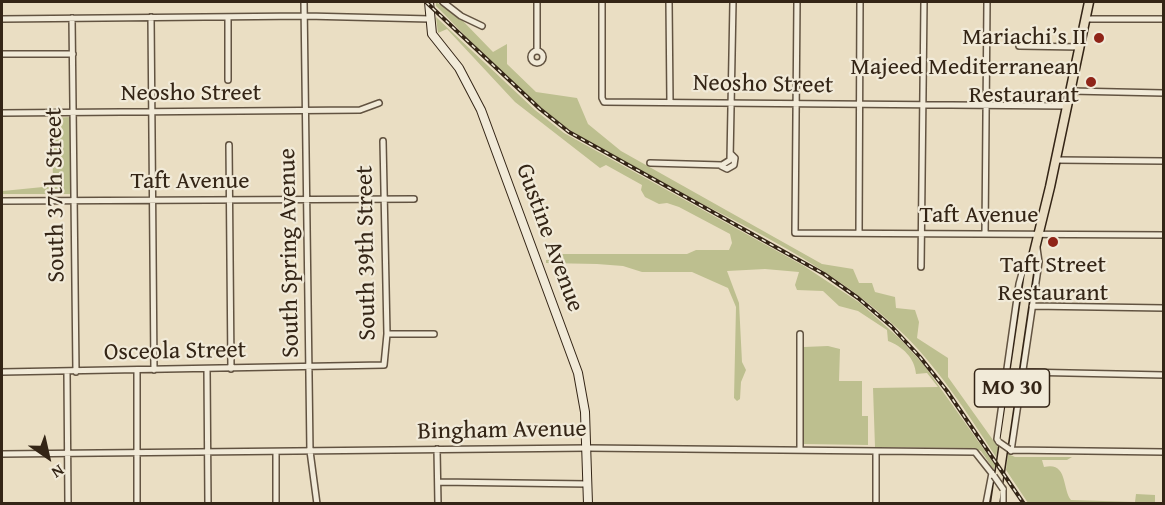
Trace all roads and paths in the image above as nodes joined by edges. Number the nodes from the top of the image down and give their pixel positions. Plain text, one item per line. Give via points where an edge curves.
1 (304, 2) edge
2 (429, 2) edge
3 (443, 2) edge
4 (537, 2) edge
5 (602, 2) edge
6 (669, 2) edge
7 (733, 2) edge
8 (797, 2) edge
9 (860, 2) edge
10 (924, 2) edge
11 (987, 2) edge
12 (1089, 2) edge
13 (228, 16) junction
14 (306, 16) junction
15 (151, 17) junction
16 (72, 18) junction
17 (2, 19) edge
18 (1086, 19) junction
19 (1164, 19) edge
20 (430, 20) junction
21 (482, 26) dead end
22 (1019, 46) dead end
23 (1080, 47) junction
24 (537, 51) dead end
25 (2, 54) edge
26 (73, 54) junction
27 (228, 80) dead end
28 (1071, 91) junction
29 (1164, 93) edge
30 (670, 102) junction
31 (732, 102) junction
32 (379, 103) dead end
33 (796, 103) junction
34 (859, 104) junction
35 (924, 105) junction
36 (986, 105) junction
37 (1067, 106) junction
38 (307, 111) junction
39 (73, 112) junction
40 (151, 112) junction
41 (2, 113) edge
42 (382, 141) dead end
43 (229, 145) dead end
44 (1056, 160) junction
45 (1164, 161) edge
46 (650, 163) dead end
47 (414, 199) dead end
48 (74, 200) junction
49 (151, 200) junction
50 (228, 200) junction
51 (307, 200) junction
52 (384, 200) junction
53 (2, 201) edge
54 (859, 233) junction
55 (922, 234) junction
56 (986, 234) junction
57 (1039, 235) junction
58 (1164, 235) edge
59 (1036, 245) junction
60 (1032, 261) junction
61 (921, 267) dead end
62 (1032, 306) junction
63 (1164, 308) edge
64 (387, 334) junction
65 (435, 334) dead end
66 (800, 334) dead end
67 (385, 365) joint
68 (309, 367) junction
69 (207, 369) junction
70 (231, 369) junction
71 (154, 370) junction
72 (137, 371) junction
73 (2, 372) edge
74 (76, 372) junction
75 (1022, 372) junction
76 (67, 373) junction
77 (1164, 375) edge
78 (588, 448) junction
79 (437, 449) junction
80 (800, 450) junction
81 (1010, 450) junction
82 (138, 451) junction
83 (310, 451) junction
84 (876, 451) junction
85 (208, 452) junction
86 (276, 452) junction
87 (1164, 452) edge
88 (68, 453) junction
89 (2, 454) edge
90 (993, 475) junction
91 (439, 482) junction
92 (588, 484) junction
93 (68, 504) edge
94 (137, 504) edge
95 (208, 504) edge
96 (276, 504) edge
97 (317, 504) edge
98 (438, 504) edge
99 (588, 504) edge
100 (876, 504) edge
101 (986, 504) edge
102 (995, 504) edge
103 (1003, 504) edge

1 - 14 street, South Spring Avenue
2 - 20 street, Gustine Avenue
3 - 21 street
4 - 24 street
5 - 30 street, Neosho Street via 602,100
6 - 30 street
7 - 31 street
8 - 33 street
9 - 34 street
10 - 35 street
11 - 36 street
12 - 18 main road, MO 30
13 - 14 street
13 - 15 street
13 - 27 street
14 - 20 street
14 - 38 street, South Spring Avenue
15 - 16 street
15 - 40 street
16 - 17 street
16 - 26 street, South 37th Street
18 - 19 street
18 - 23 main road, MO 30
20 - 78 street, Gustine Avenue via 434,38 470,85 486,123 578,373
22 - 23 street
23 - 28 main road, MO 30
25 - 26 street
26 - 39 street, South 37th Street
28 - 29 street
28 - 37 main road, MO 30
30 - 31 street, Neosho Street
31 - 33 street, Neosho Street
31 - 46 street via 729,161 719,165
32 - 38 street, Neosho Street via 360,110
33 - 34 street, Neosho Street
33 - 54 street, Taft Avenue via 795,233
34 - 35 street, Neosho Street
34 - 54 street
35 - 36 street, Neosho Street
35 - 55 street
36 - 37 street, Neosho Street
36 - 56 street
37 - 44 main road, MO 30
38 - 40 street, Neosho Street
38 - 51 street, South Spring Avenue
39 - 40 street, Neosho Street
39 - 41 street, Neosho Street
39 - 48 street, South 37th Street
40 - 49 street
42 - 52 street, South 39th Street
43 - 50 street
44 - 45 street
44 - 57 main road, MO 30
47 - 52 street, Taft Avenue
48 - 49 street, Taft Avenue
48 - 53 street, Taft Avenue
48 - 74 street, South 37th Street
49 - 50 street, Taft Avenue
49 - 71 street
50 - 51 street, Taft Avenue
50 - 70 street
51 - 52 street, Taft Avenue
51 - 68 street, South Spring Avenue
52 - 64 street, South 39th Street
54 - 55 street, Taft Avenue
55 - 56 street, Taft Avenue
55 - 61 street
56 - 57 street, Taft Avenue
57 - 58 street, Taft Avenue
57 - 59 main road, MO 30
59 - 60 main road, MO 30
59 - 62 street via 1039,262
60 - 81 street, bridge via 1024,269 1019,284 997,439
60 - 102 main road, MO 30
62 - 63 street
62 - 75 street
64 - 65 street
64 - 67 street, South 39th Street
66 - 80 street
67 - 68 street, Osceola Street
68 - 70 street, Osceola Street
68 - 83 street, South Spring Avenue
69 - 70 street, Osceola Street
69 - 71 street, Osceola Street
69 - 85 street
71 - 72 street, Osceola Street
72 - 74 street, Osceola Street
72 - 82 street
73 - 76 street, Osceola Street
74 - 76 street, Osceola Street
75 - 77 street
75 - 81 street
76 - 88 street
78 - 79 street, Bingham Avenue
78 - 80 street, Bingham Avenue
78 - 92 street, Gustine Avenue
79 - 83 street, Bingham Avenue
79 - 91 street
80 - 84 street, Bingham Avenue
81 - 87 street
82 - 85 street, Bingham Avenue
82 - 88 street, Bingham Avenue
82 - 94 street
83 - 86 street, Bingham Avenue
83 - 97 street, South Spring Avenue
84 - 90 street, Bingham Avenue via 975,452
84 - 100 street
85 - 86 street, Bingham Avenue
85 - 95 street
86 - 96 street
88 - 89 street, Bingham Avenue
88 - 93 street
90 - 101 street
90 - 103 street, bridge via 1003,489
91 - 92 street
91 - 98 street
92 - 99 street, Gustine Avenue

